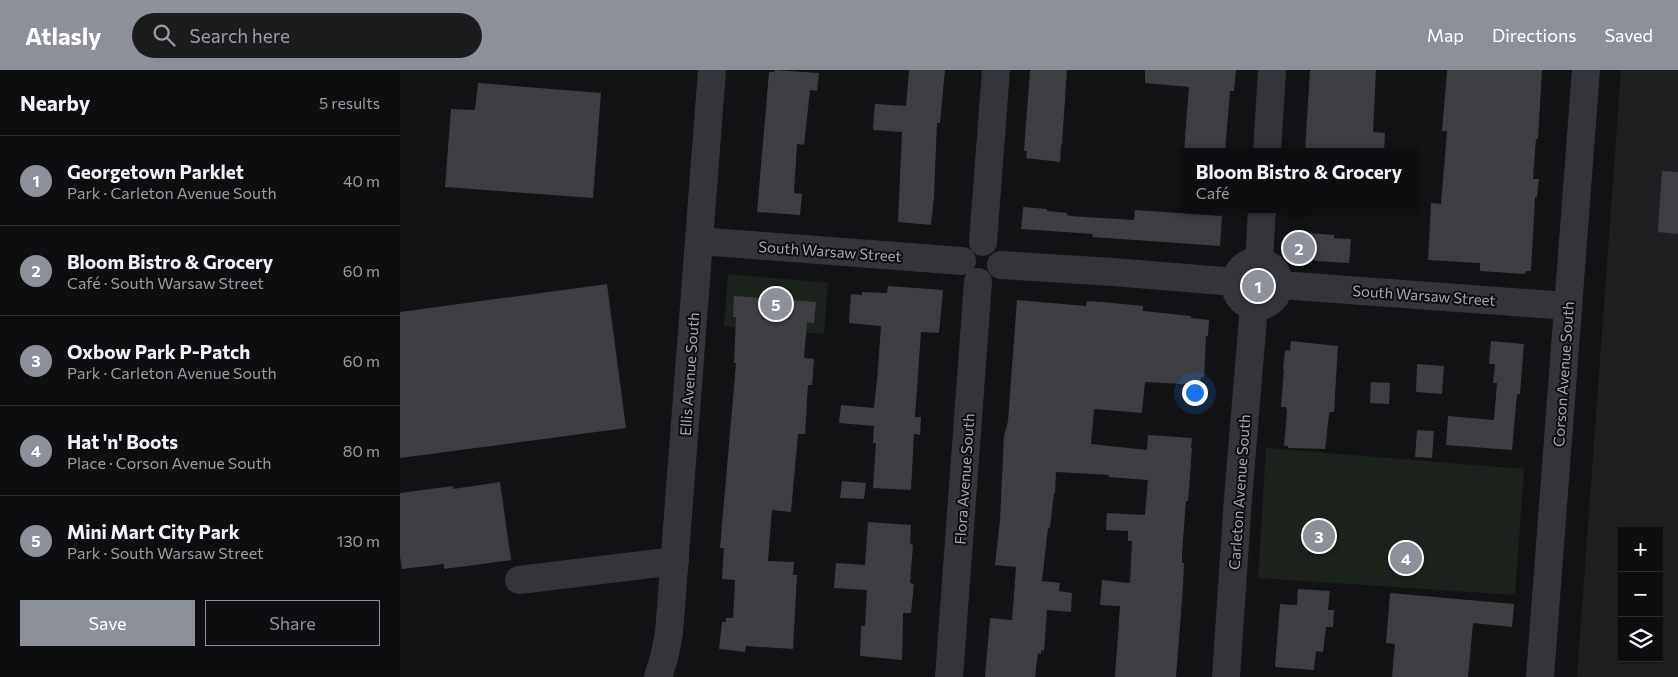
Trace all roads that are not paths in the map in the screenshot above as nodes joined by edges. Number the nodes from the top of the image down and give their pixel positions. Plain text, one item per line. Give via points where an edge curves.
1 (712, 70) edge
2 (996, 70) edge
3 (1272, 70) edge
4 (1586, 70) edge
5 (1267, 148) edge
6 (1262, 213) edge
7 (699, 241) junction
8 (983, 242) junction
9 (1259, 262) junction
10 (1001, 265) junction
11 (970, 271) junction
12 (1235, 282) junction
13 (1280, 285) junction
14 (1254, 306) junction
15 (1568, 306) junction
16 (675, 561) junction
17 (519, 580) dead end
18 (658, 677) edge
19 (949, 677) edge
20 (1226, 677) edge
21 (1540, 677) edge

1 - 7 street, Ellis Avenue South
2 - 8 street
3 - 5 street
4 - 15 street, Corson Avenue South
6 - 9 street
7 - 11 street, South Warsaw Street
7 - 16 street, Ellis Avenue South
8 - 10 street via 998,250
8 - 11 street via 974,243 964,251
9 - 12 street via 1244,266
9 - 13 street via 1276,271
10 - 11 street via 998,274 986,282
10 - 12 street
11 - 19 street, Flora Avenue South
12 - 14 street via 1241,300
13 - 14 street via 1275,298 1269,303
13 - 15 street, South Warsaw Street
14 - 20 street, Carleton Avenue South
15 - 21 street, Corson Avenue South
16 - 17 street
16 - 18 street, Ellis Avenue South via 669,633

